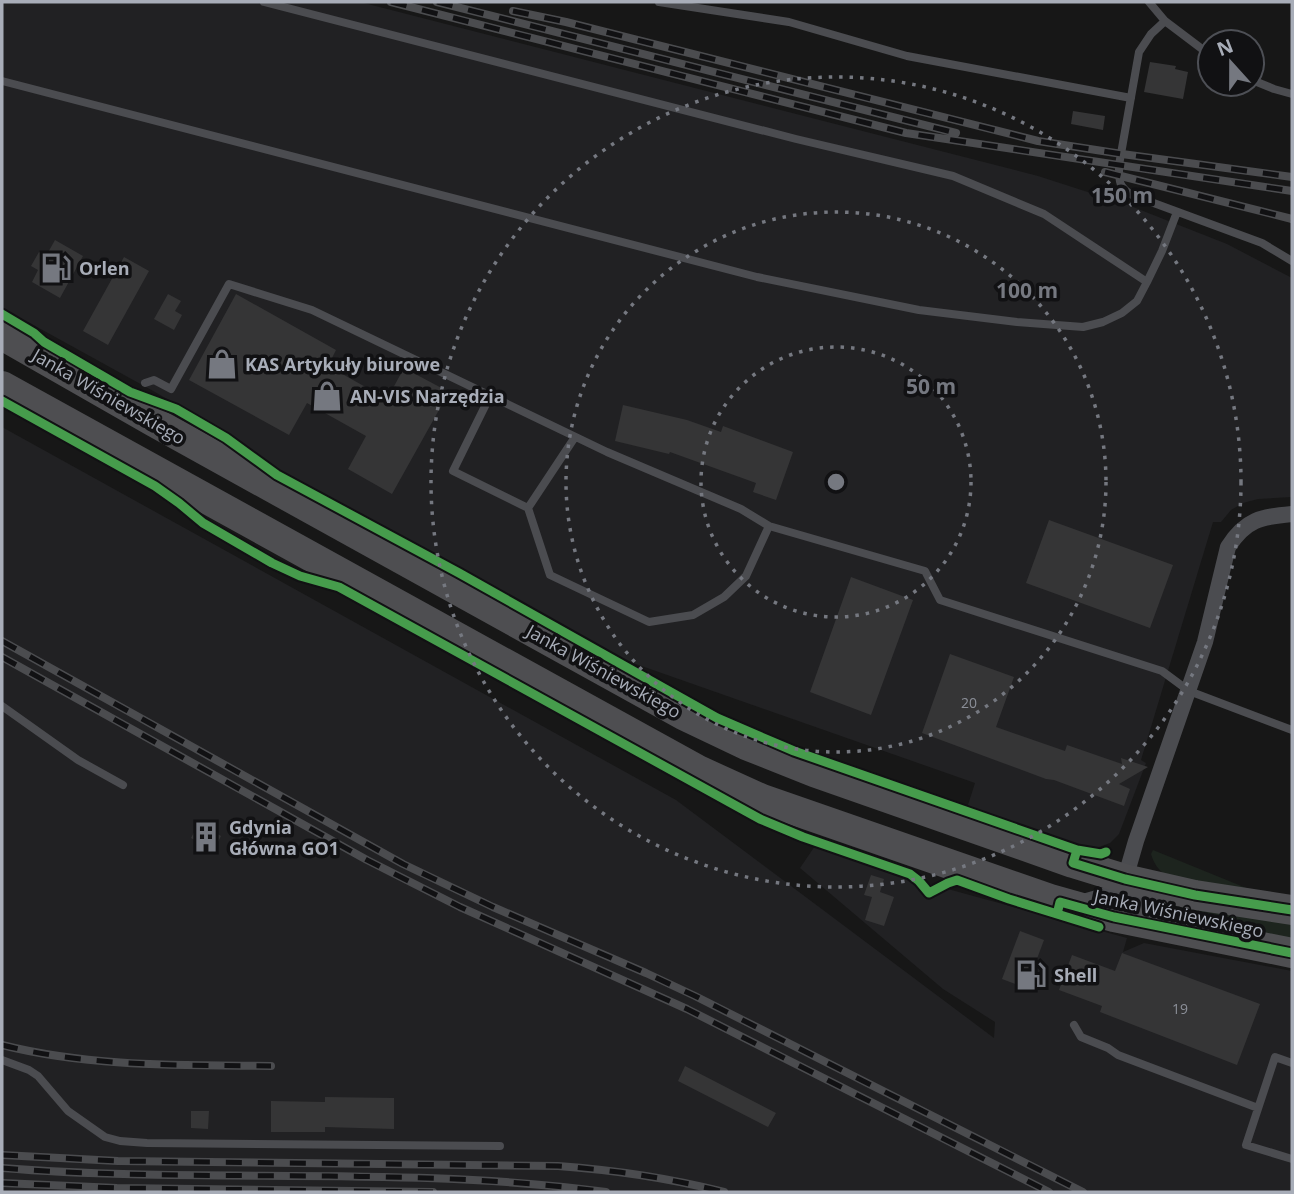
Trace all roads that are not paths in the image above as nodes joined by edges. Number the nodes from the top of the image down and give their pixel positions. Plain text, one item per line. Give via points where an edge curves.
1 (264, 2) edge
2 (659, 2) edge
3 (1149, 2) edge
4 (1165, 21) junction
5 (1196, 44) edge
6 (2, 81) edge
7 (1266, 86) edge
8 (1292, 94) edge
9 (1131, 98) junction
10 (1177, 212) junction
11 (1292, 261) edge
12 (1147, 282) junction
13 (2, 335) edge
14 (145, 383) dead end
15 (2, 386) edge
16 (490, 396) junction
17 (575, 437) junction
18 (528, 508) junction
19 (1292, 514) edge
20 (769, 526) junction
21 (1189, 691) junction
22 (2, 706) edge
23 (1292, 730) edge
24 (123, 785) dead end
25 (1125, 879) junction
26 (1071, 905) junction
27 (1292, 910) edge
28 (1160, 926) junction
29 (1292, 953) edge
30 (1074, 1026) dead end
31 (2, 1060) edge
32 (1292, 1063) edge
33 (1258, 1108) junction
34 (500, 1146) dead end
35 (1292, 1159) edge

1 - 12 lane via 953,176 1044,214
2 - 9 lane via 789,22 907,57
3 - 4 lane
4 - 5 lane
4 - 9 lane via 1139,52
6 - 12 lane via 757,277 919,310 1083,327 1122,313
7 - 8 lane
9 - 10 lane via 1120,184 1132,195
10 - 11 lane via 1262,243
10 - 12 lane
13 - 25 highway, Janka Wiśniewskiego via 720,734 1029,849
14 - 16 lane via 154,380 171,389 229,284 312,310
15 - 26 highway, Janka Wiśniewskiego via 698,770 762,799
16 - 17 lane
16 - 18 lane via 453,471
17 - 18 lane
17 - 20 lane via 741,509
18 - 20 lane via 550,575 649,622 693,615 724,597 746,576
19 - 21 street via 1246,525 1228,547
20 - 21 lane via 925,571 940,600 1162,671
21 - 23 lane
21 - 25 street
22 - 24 lane via 78,760
25 - 26 street via 1104,896
25 - 27 highway, Janka Wiśniewskiego
25 - 28 street
26 - 28 highway, Janka Wiśniewskiego
28 - 29 highway, Janka Wiśniewskiego
30 - 33 lane via 1081,1037 1118,1055
31 - 34 lane via 38,1076 68,1111 105,1137 120,1141
32 - 33 lane via 1275,1057
33 - 35 lane via 1246,1145

